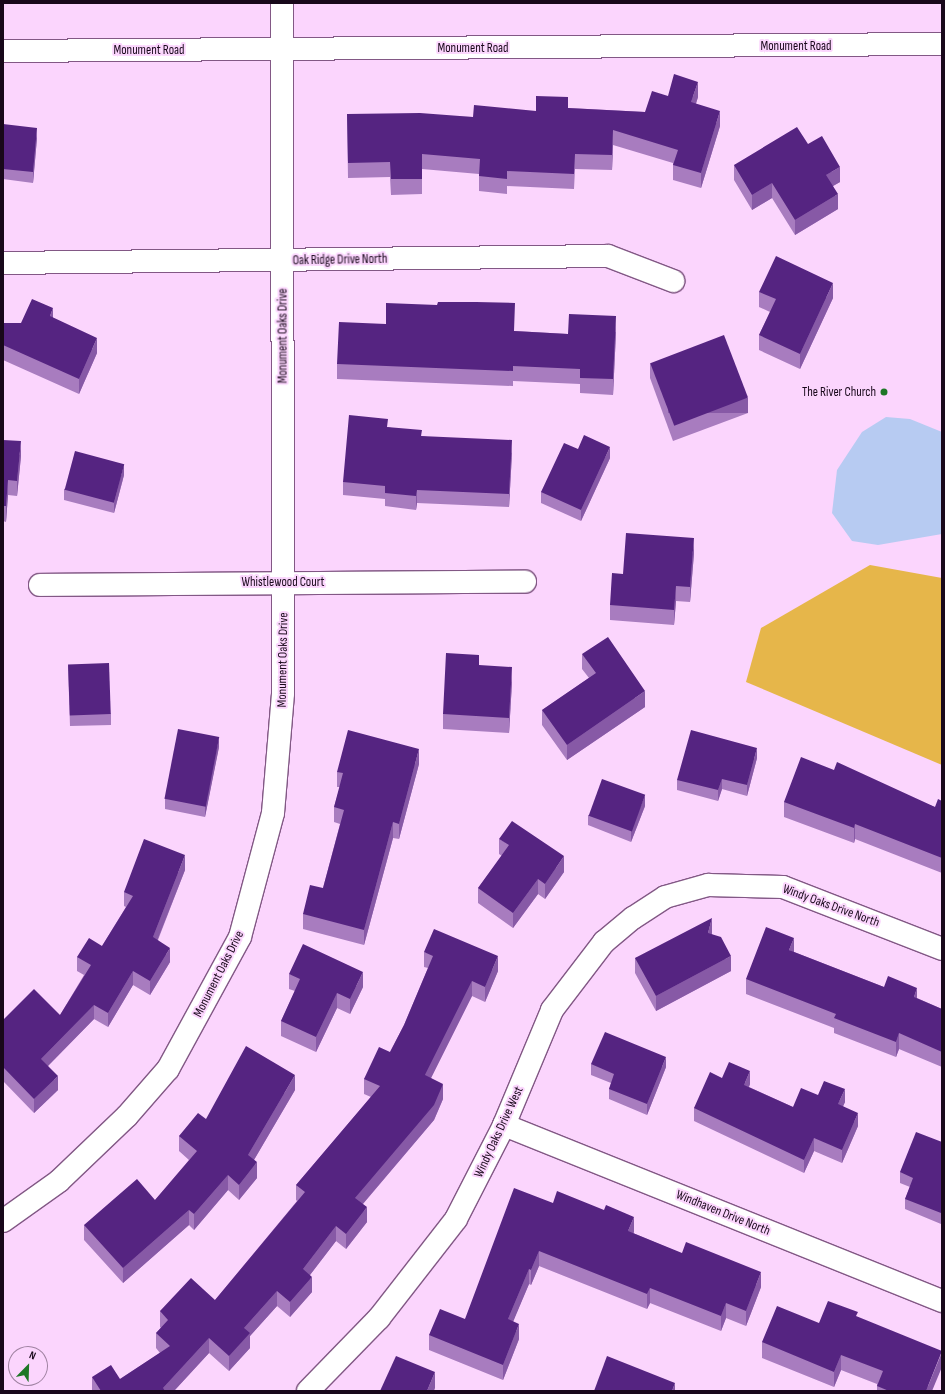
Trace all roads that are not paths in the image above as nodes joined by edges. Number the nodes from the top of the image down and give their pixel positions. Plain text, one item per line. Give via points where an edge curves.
1 (282, 3) edge
2 (942, 44) edge
3 (282, 50) junction
4 (3, 51) edge
5 (283, 261) junction
6 (3, 263) edge
7 (673, 281) dead end
8 (284, 582) junction
9 (525, 582) dead end
10 (40, 585) dead end
11 (693, 889) joint
12 (942, 949) edge
13 (504, 1125) junction
14 (3, 1221) edge
15 (942, 1301) edge
16 (308, 1391) edge

1 - 3 street, Monument Oaks Drive
2 - 3 street, Monument Road
3 - 4 street, Monument Road
3 - 5 street, Monument Oaks Drive
5 - 6 street, Oak Ridge Drive North
5 - 7 street, Oak Ridge Drive North via 608,256
5 - 8 street, Monument Oaks Drive
8 - 9 street, Whistlewood Court
8 - 10 street, Whistlewood Court
8 - 14 street, Monument Oaks Drive via 280,762 274,813 240,937 168,1069 127,1116 59,1181
11 - 12 street, Windy Oaks Drive North via 708,885 783,887
11 - 13 street, Windy Oaks Drive West via 665,897 633,918 604,942 576,976 552,1010
13 - 15 street, Windhaven Drive North
13 - 16 street, Windy Oaks Drive West via 456,1219 379,1318

